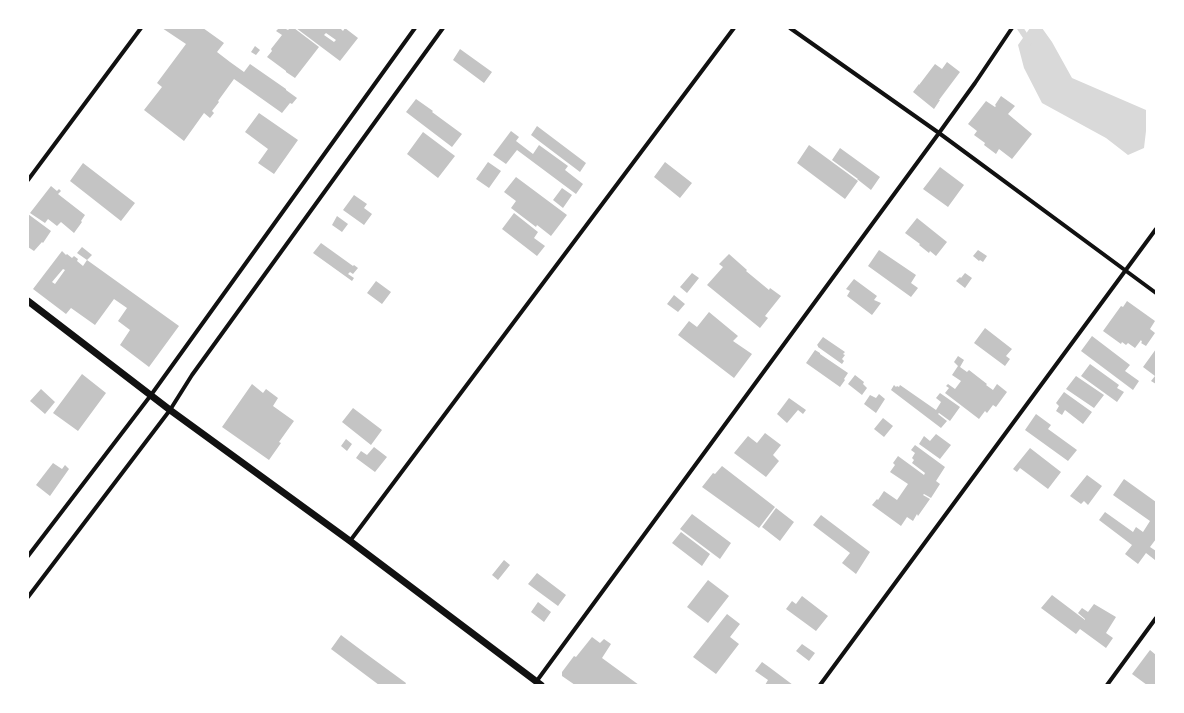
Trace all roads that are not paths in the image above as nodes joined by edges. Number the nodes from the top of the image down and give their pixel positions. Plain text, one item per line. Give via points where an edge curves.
1 (141, 28) edge
2 (415, 28) edge
3 (443, 28) edge
4 (734, 28) edge
5 (790, 28) edge
6 (1012, 28) edge
7 (939, 133) junction
8 (28, 180) edge
9 (1156, 229) edge
10 (1126, 270) junction
11 (1156, 293) edge
12 (28, 301) edge
13 (151, 395) junction
14 (170, 410) junction
15 (350, 541) junction
16 (28, 556) edge
17 (28, 597) edge
18 (1156, 618) edge
19 (538, 683) edge
20 (820, 685) edge
21 (1107, 685) edge

1 - 8 street
2 - 13 street
3 - 14 street via 192,375
4 - 15 street
5 - 7 street
6 - 7 street
7 - 10 street
7 - 19 street
9 - 10 street
10 - 11 street
10 - 20 street
12 - 13 street
13 - 14 street
13 - 16 street
14 - 15 street
14 - 17 street
15 - 19 street
18 - 21 street

